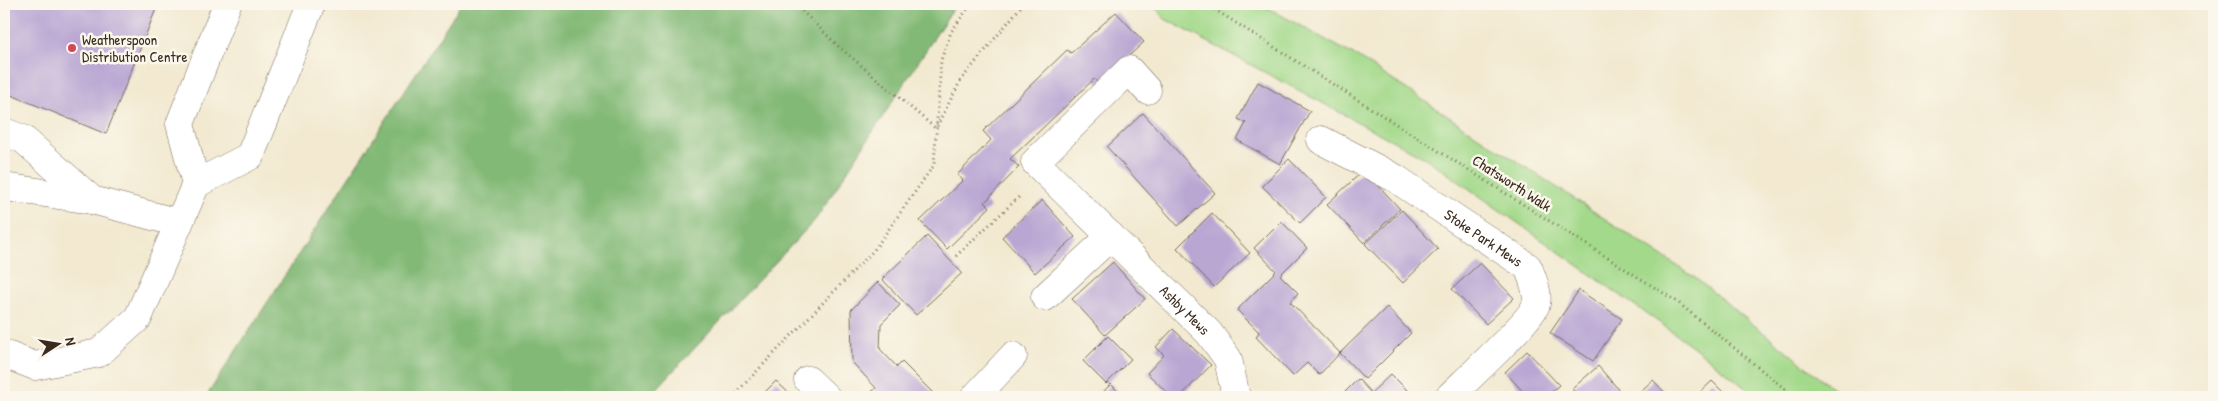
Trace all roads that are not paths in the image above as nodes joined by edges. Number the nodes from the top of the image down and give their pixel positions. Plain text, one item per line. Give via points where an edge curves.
1 (227, 4) edge
2 (311, 4) edge
3 (1147, 90) dead end
4 (4, 132) edge
5 (1321, 140) dead end
6 (196, 184) junction
7 (4, 187) edge
8 (92, 200) junction
9 (179, 223) junction
10 (1111, 236) junction
11 (1045, 297) dead end
12 (4, 354) edge
13 (1013, 356) dead end
14 (974, 397) edge
15 (1236, 397) edge
16 (1448, 397) edge

1 - 6 street via 180,124
2 - 6 street via 250,156
3 - 10 street, Ashby Mews via 1128,70 1040,167
4 - 8 street via 23,139
5 - 16 street, Stoke Park Mews via 1396,178 1528,267 1535,286 1536,305 1526,320
6 - 9 street
7 - 8 street
8 - 9 street
9 - 12 street via 138,318 99,353 35,366
10 - 11 street
10 - 15 street, Ashby Mews via 1209,333 1228,359
13 - 14 street

